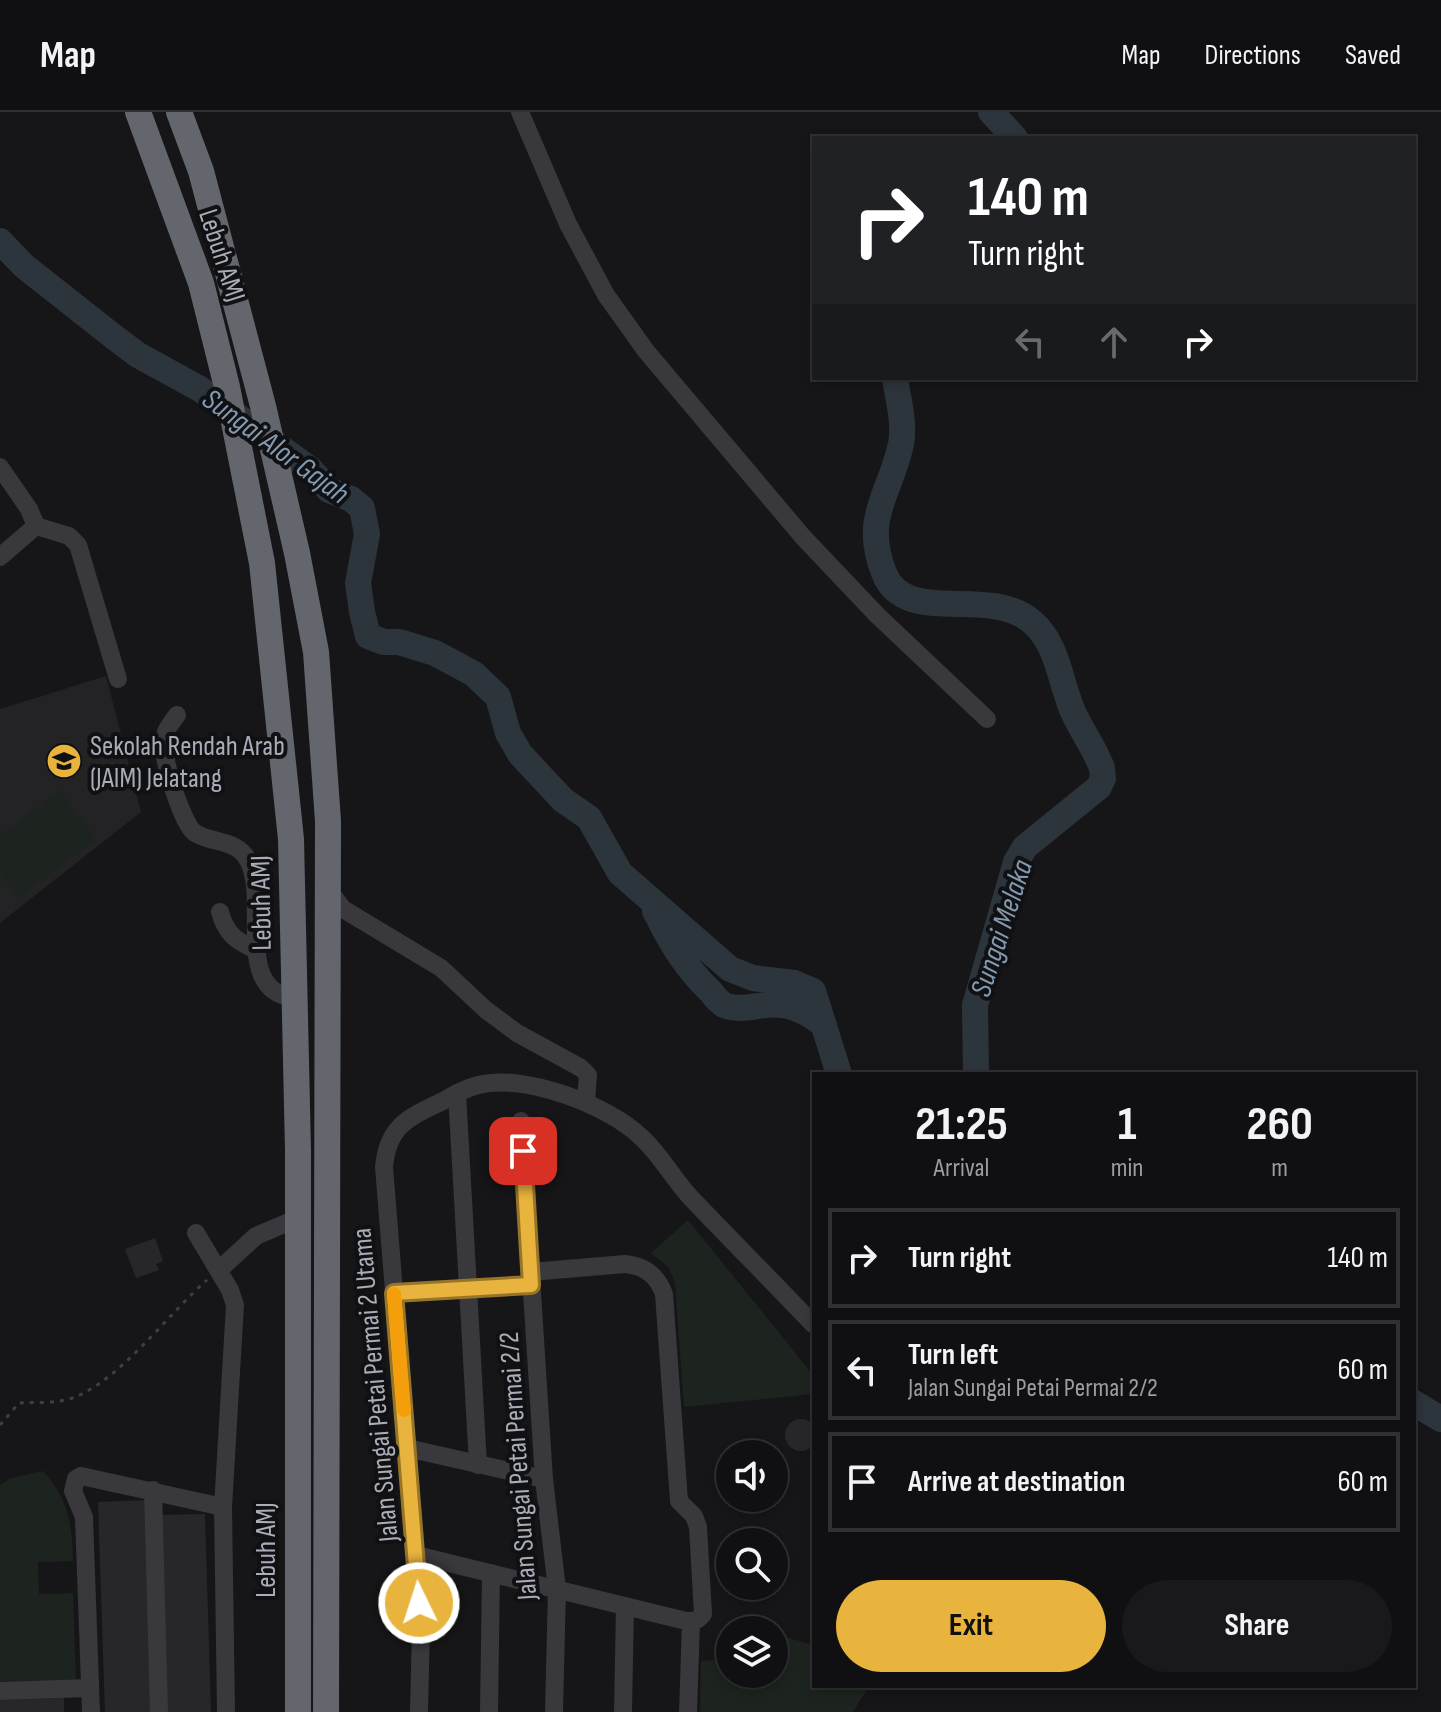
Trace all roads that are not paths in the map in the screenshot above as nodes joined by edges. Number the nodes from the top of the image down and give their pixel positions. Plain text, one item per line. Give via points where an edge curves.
1 (138, 112) edge
2 (179, 112) edge
3 (520, 112) edge
4 (0, 467) edge
5 (36, 526) junction
6 (0, 557) edge
7 (118, 679) dead end
8 (177, 715) dead end
9 (987, 719) dead end
10 (327, 888) junction
11 (220, 912) dead end
12 (256, 950) junction
13 (294, 998) junction
14 (457, 1093) junction
15 (586, 1101) junction
16 (521, 1121) dead end
17 (296, 1219) junction
18 (196, 1233) dead end
19 (219, 1270) junction
20 (531, 1278) junction
21 (468, 1288) junction
22 (394, 1293) junction
23 (812, 1323) edge
24 (407, 1448) junction
25 (478, 1465) junction
26 (544, 1479) junction
27 (153, 1490) junction
28 (223, 1507) junction
29 (416, 1555) junction
30 (491, 1573) junction
31 (557, 1589) junction
32 (625, 1606) junction
33 (691, 1622) junction
34 (90, 1688) junction
35 (0, 1691) edge
36 (91, 1712) edge
37 (159, 1712) edge
38 (226, 1712) edge
39 (298, 1712) edge
40 (326, 1712) edge
41 (419, 1712) edge
42 (489, 1712) edge
43 (554, 1712) edge
44 (623, 1712) edge
45 (688, 1712) edge

1 - 13 highway, Lebuh AMJ via 201,283 262,563 291,839
2 - 10 highway, Lebuh AMJ via 201,171 263,406 316,652 328,821
3 - 9 street via 568,224 606,295 646,351 803,537
4 - 5 street
5 - 6 street
5 - 7 street via 69,536 78,545
8 - 12 street via 163,746 183,818 197,834 235,847 247,857 256,889
10 - 15 street via 343,909 441,968 517,1033 581,1068 588,1075
10 - 40 highway, Lebuh AMJ
11 - 12 street via 229,934
12 - 13 street via 270,989
13 - 17 highway, Lebuh AMJ
14 - 15 street via 496,1083
14 - 21 street
14 - 22 street, Jalan Sungai Petai Permai 2 Utama via 402,1123 386,1150
15 - 23 street via 641,1136 688,1194
16 - 20 street, Jalan Sungai Petai Permai 2/2
17 - 19 street via 256,1236
17 - 39 highway, Lebuh AMJ
18 - 19 street
19 - 28 street via 235,1305
20 - 21 street
20 - 26 street, Jalan Sungai Petai Permai 2/2
20 - 33 street via 625,1264 638,1265 659,1280 679,1501 698,1527 703,1614
21 - 22 street
21 - 25 street
22 - 24 street, Jalan Sungai Petai Permai 2 Utama
24 - 25 street
24 - 29 street, Jalan Sungai Petai Permai 2 Utama
25 - 26 street
26 - 31 street, Jalan Sungai Petai Permai 2/2
27 - 28 street
27 - 34 street via 76,1479 73,1491 84,1517
27 - 37 street
28 - 38 street
29 - 30 street
29 - 41 street, Jalan Sungai Petai Permai 2 Utama
30 - 31 street
30 - 42 street
31 - 32 street
31 - 43 street, Jalan Sungai Petai Permai 2/2
32 - 33 street
32 - 44 street
33 - 45 street
34 - 35 street
34 - 36 street

